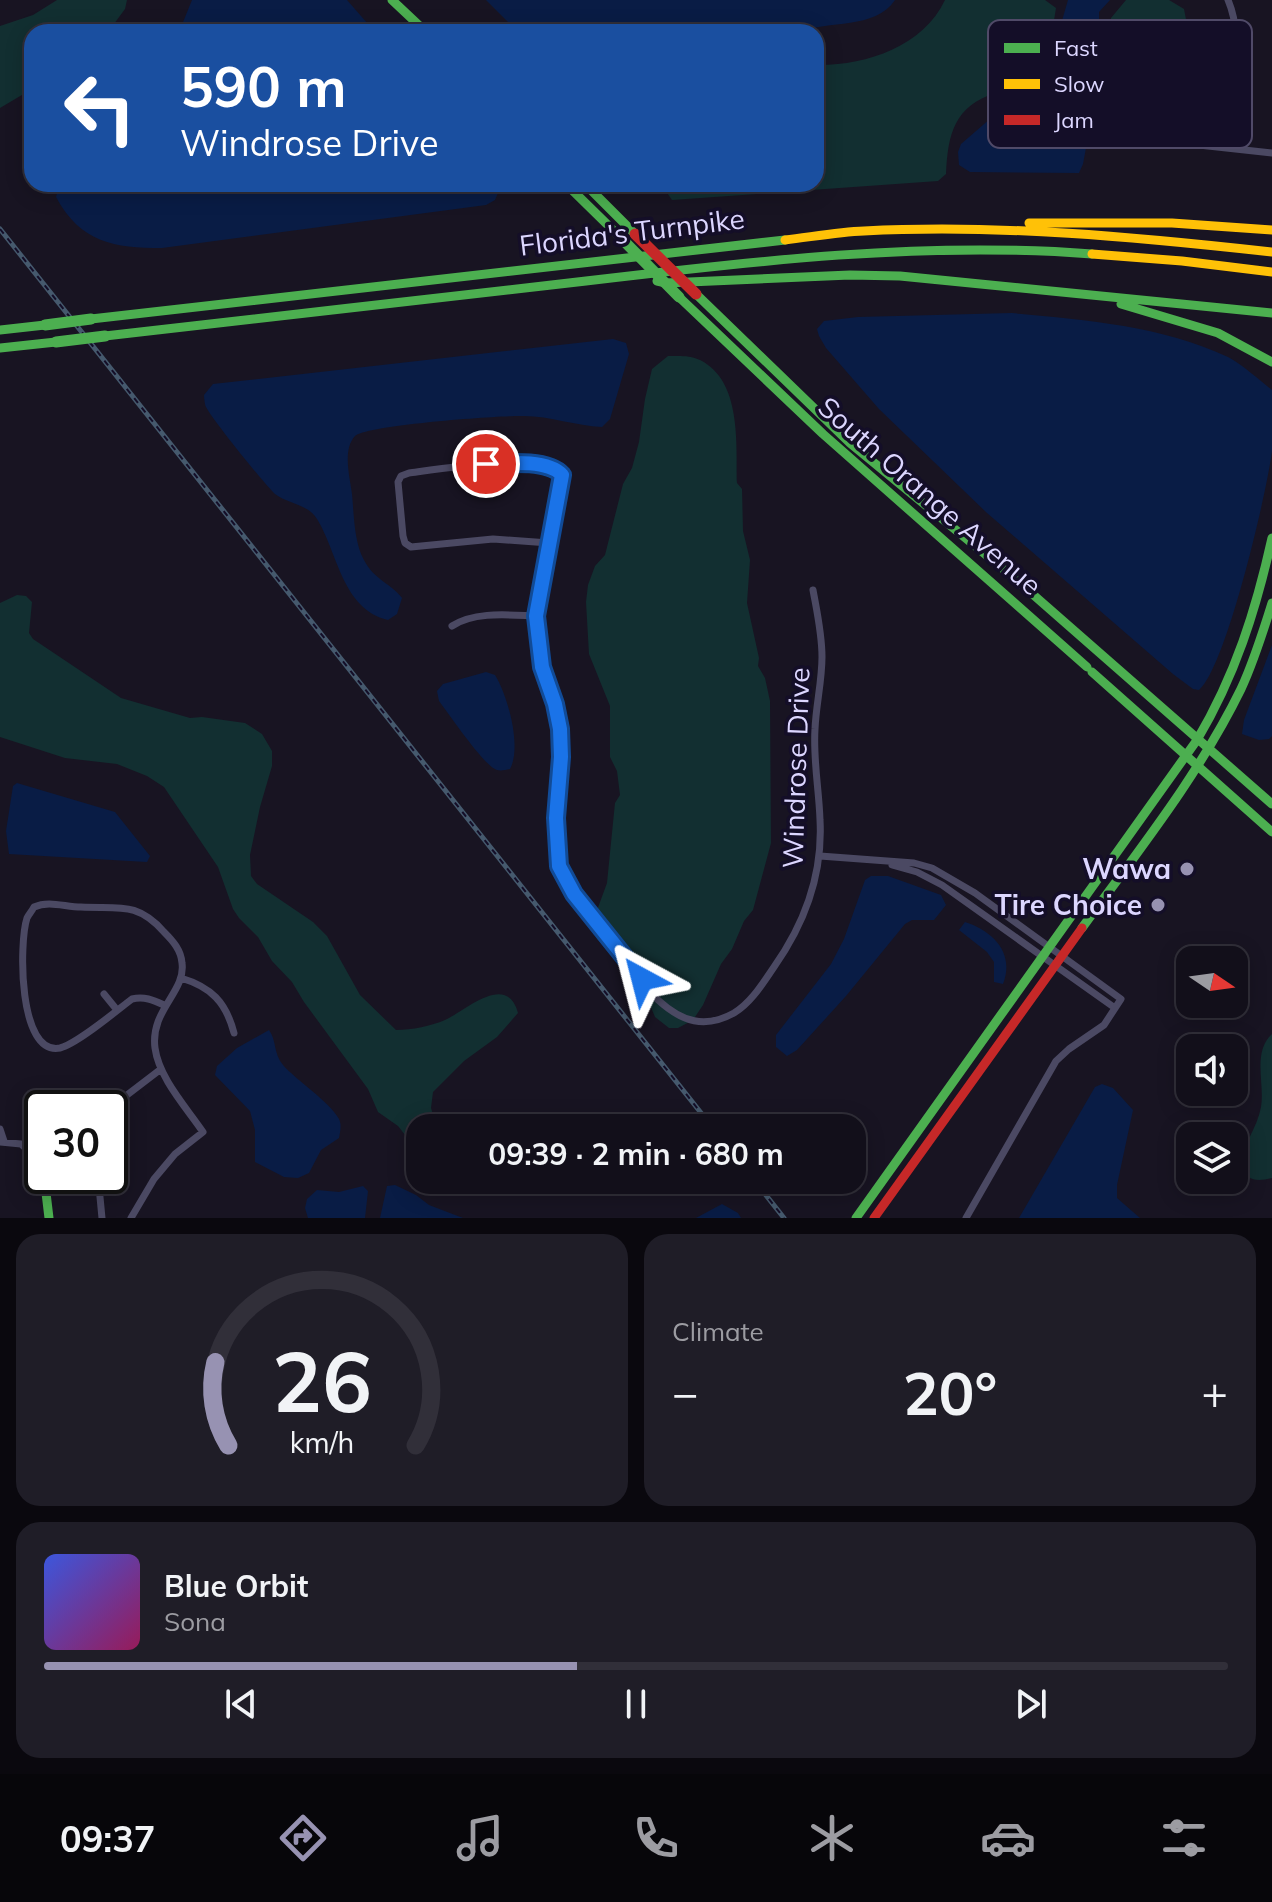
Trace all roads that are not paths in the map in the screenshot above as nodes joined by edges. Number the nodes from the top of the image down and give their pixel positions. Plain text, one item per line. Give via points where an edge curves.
1 (390, 0) edge
2 (1228, 0) edge
3 (1234, 20) edge
4 (411, 24) edge
5 (417, 24) edge
6 (1228, 148) edge
7 (1272, 153) edge
8 (574, 192) edge
9 (593, 192) edge
10 (1272, 230) edge
11 (862, 231) junction
12 (1272, 252) edge
13 (1272, 272) edge
14 (634, 277) junction
15 (1051, 291) junction
16 (1272, 313) edge
17 (0, 330) edge
18 (0, 348) edge
19 (1272, 362) edge
20 (1272, 538) edge
21 (549, 543) junction
22 (813, 590) dead end
23 (1272, 603) edge
24 (536, 616) junction
25 (452, 626) dead end
26 (1198, 739) junction
27 (1208, 747) junction
28 (1188, 756) junction
29 (1197, 765) junction
30 (1272, 804) edge
31 (1272, 832) edge
32 (820, 856) junction
33 (883, 862) junction
34 (975, 893) junction
35 (968, 902) junction
36 (1047, 952) junction
37 (1058, 961) junction
38 (181, 978) junction
39 (104, 994) dead end
40 (164, 1005) junction
41 (1115, 1008) junction
42 (117, 1010) junction
43 (234, 1033) dead end
44 (161, 1069) junction
45 (128, 1094) edge
46 (0, 1129) edge
47 (2, 1142) edge
48 (24, 1147) edge
49 (46, 1194) edge
50 (100, 1194) edge
51 (49, 1218) edge
52 (102, 1218) edge
53 (131, 1218) edge
54 (856, 1218) edge
55 (874, 1218) edge
56 (966, 1218) edge

1 - 4 main road
1 - 5 main road
2 - 3 street
6 - 7 street
8 - 28 main road, South Orange Avenue, bridge via 823,434
9 - 26 main road, South Orange Avenue, bridge via 850,443
10 - 11 main road via 1072,222
11 - 12 main road, Florida's Turnpike via 996,229 1115,235
11 - 17 main road, Florida's Turnpike, bridge
13 - 14 main road, Florida's Turnpike via 1052,251 936,250 822,255
14 - 15 main road via 666,283 900,276
14 - 18 main road, Florida's Turnpike, bridge
15 - 16 main road
15 - 19 main road via 1186,321
20 - 26 main road via 1238,660
21 - 21 street, Windrose Drive via 493,539 411,547 403,536 398,482 409,473 486,464 550,466 562,475
21 - 24 street, Windrose Drive
22 - 32 street, Windrose Drive via 822,657 815,728
23 - 27 main road via 1242,689
24 - 25 street via 469,618
24 - 32 street, Windrose Drive via 542,667 560,729 559,866 574,894 672,1013 708,1023 740,1009 769,975 803,920
26 - 27 main road, South Orange Avenue
26 - 28 main road
27 - 29 main road
27 - 30 main road, South Orange Avenue
28 - 29 main road, South Orange Avenue
28 - 36 main road
29 - 31 main road, South Orange Avenue
29 - 37 main road
32 - 33 street
33 - 34 street via 932,868
33 - 35 street via 917,872
34 - 35 street
34 - 36 street
35 - 36 street
36 - 37 street
36 - 54 main road
37 - 41 street
37 - 41 street via 1121,999
37 - 55 main road
38 - 40 street
38 - 42 street via 176,945 146,914 120,906 34,907 27,918 24,998 38,1040 59,1048
38 - 43 street via 216,996
39 - 42 street
40 - 42 street via 139,997
40 - 44 street via 155,1026
41 - 56 street via 1104,1025 1056,1061
44 - 45 street
44 - 53 street via 203,1132 154,1179
46 - 47 street
47 - 48 street
49 - 51 main road
50 - 52 street

